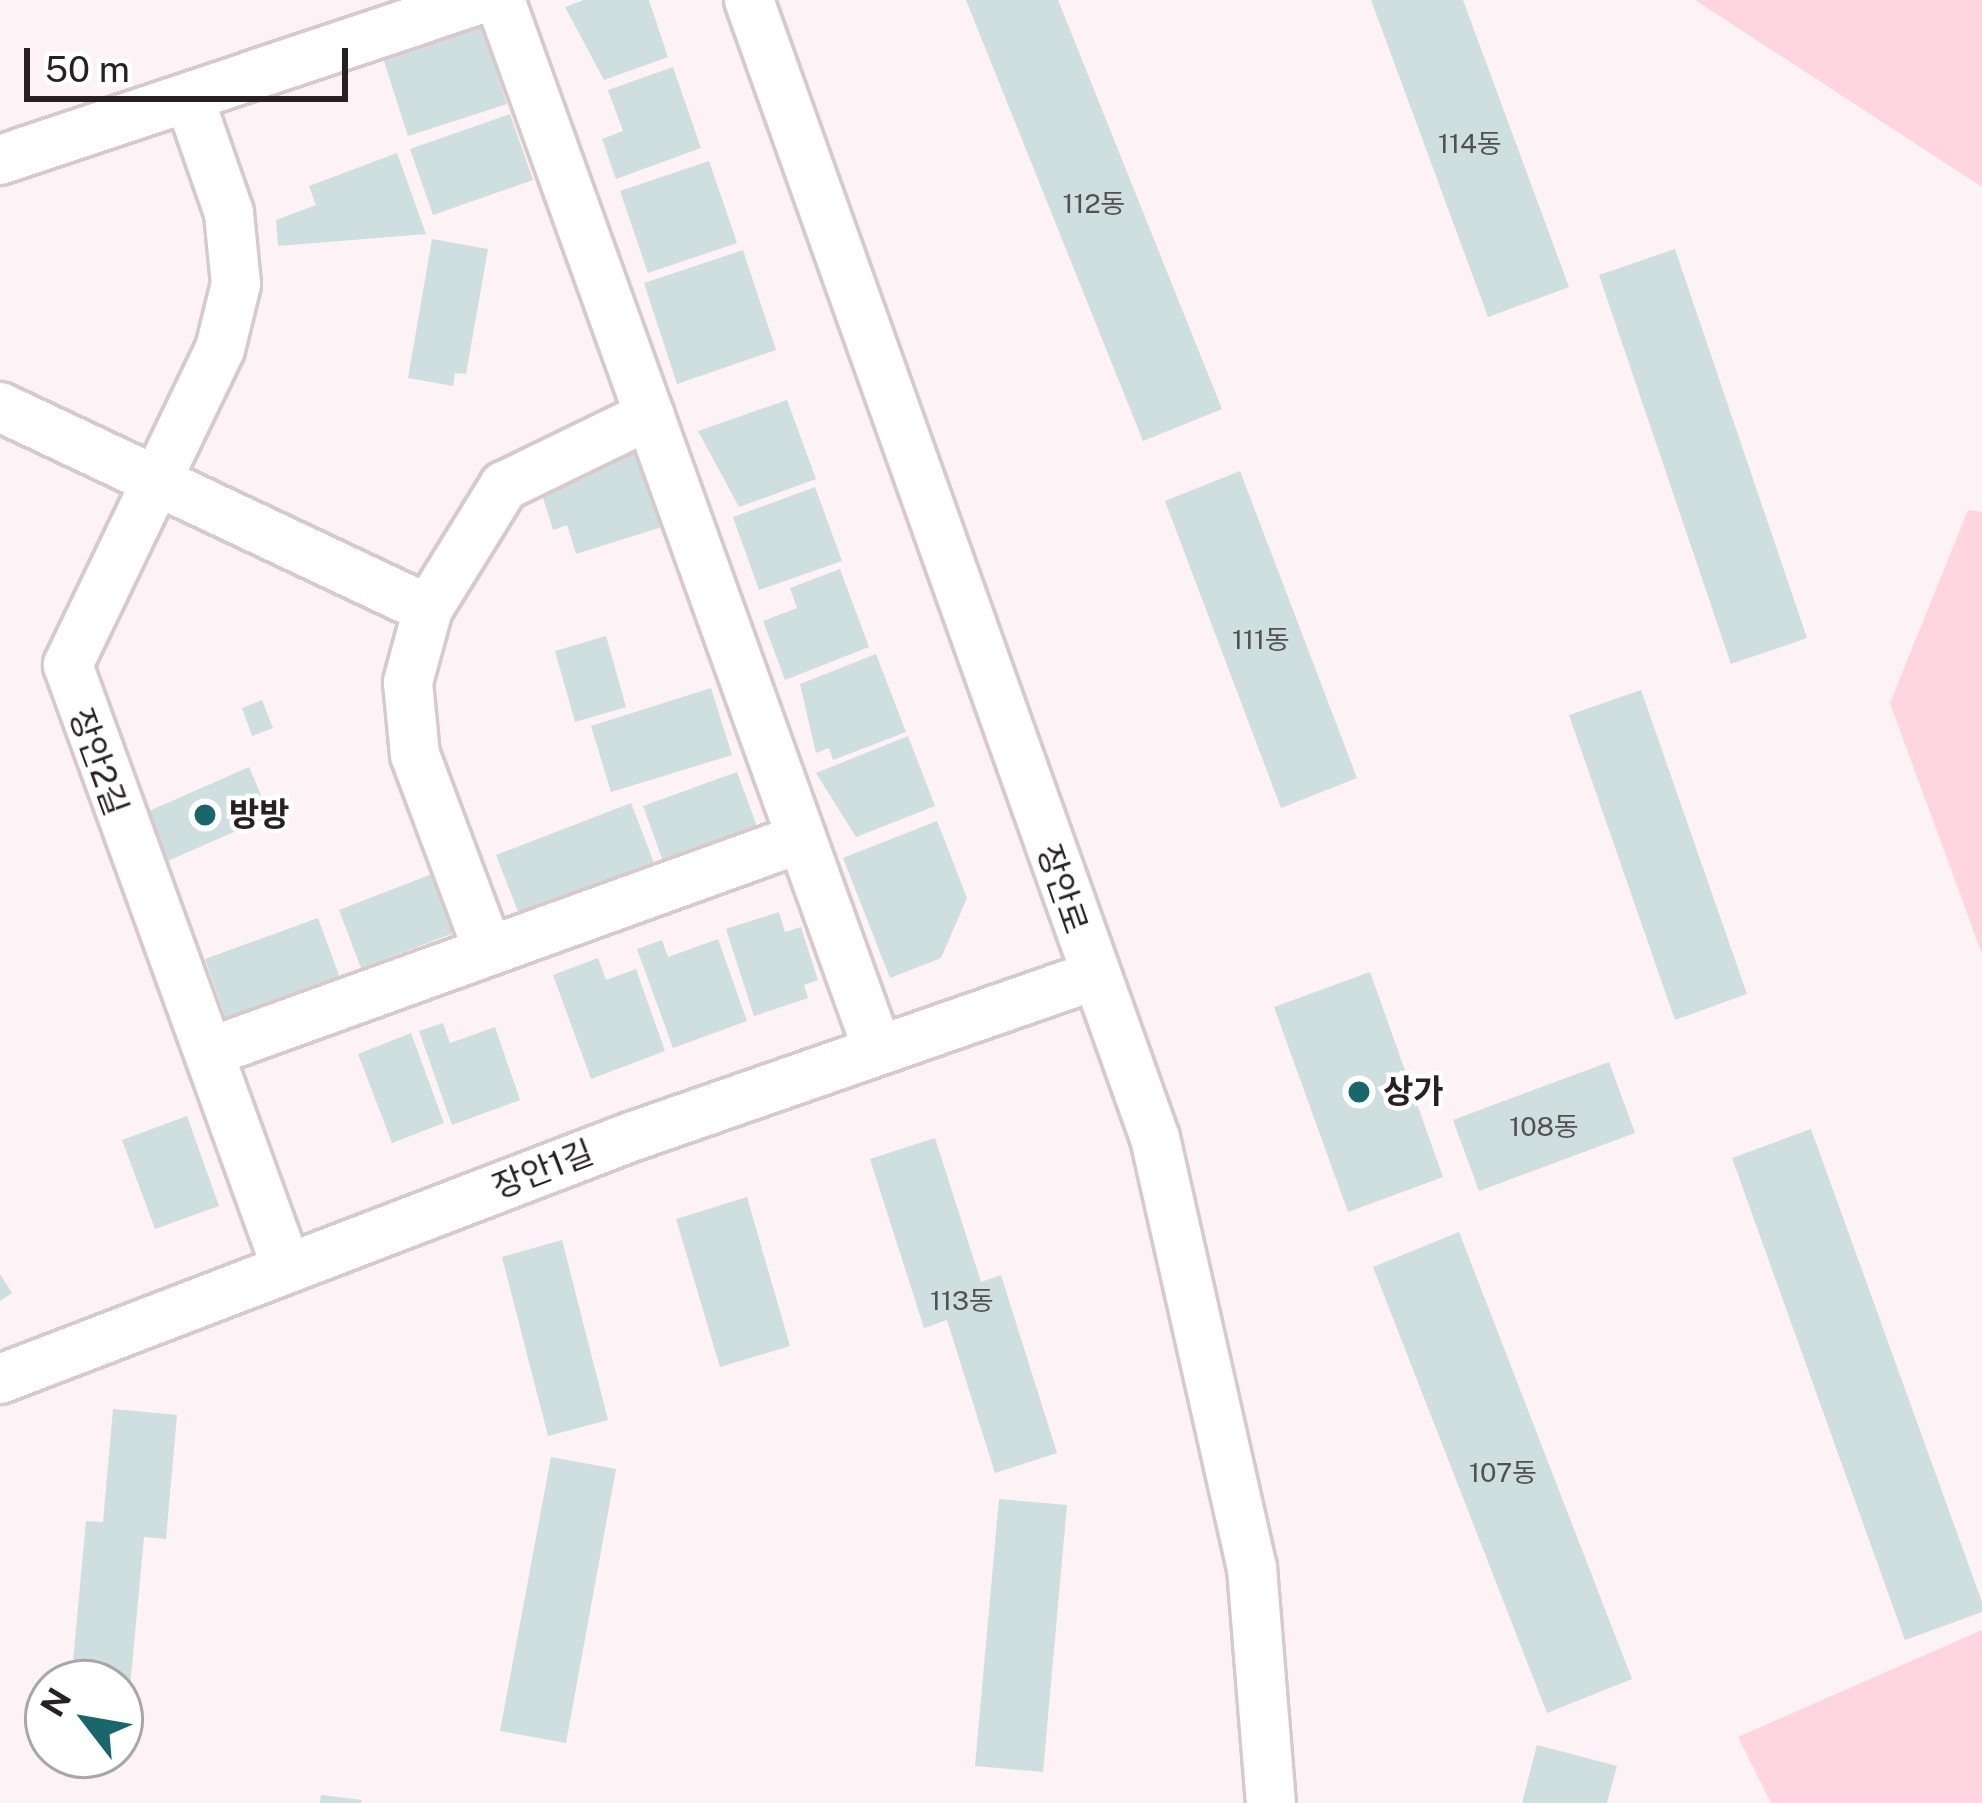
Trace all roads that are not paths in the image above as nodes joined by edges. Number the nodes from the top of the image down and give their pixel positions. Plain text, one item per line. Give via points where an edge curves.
1 (478, 0) edge
2 (500, 0) edge
3 (748, 0) edge
4 (189, 98) junction
5 (0, 160) edge
6 (0, 407) edge
7 (650, 415) junction
8 (158, 477) junction
9 (428, 609) junction
10 (802, 838) junction
11 (488, 950) junction
12 (1093, 976) junction
13 (877, 1048) junction
14 (210, 1052) junction
15 (287, 1269) junction
16 (0, 1379) edge
17 (1271, 1803) edge

1 - 4 street
2 - 7 street
3 - 12 street, 장안로
4 - 5 street
4 - 8 street, 장안2길 via 229,213 236,284 220,349
6 - 8 street
7 - 9 street via 504,486
7 - 10 street
8 - 9 street
8 - 14 street, 장안2길 via 68,665
9 - 11 street via 408,682 416,755
10 - 11 street
10 - 13 street
11 - 14 street
12 - 13 street, 장안1길
12 - 17 street, 장안로 via 1155,1138 1209,1347 1252,1568
13 - 15 street, 장안1길
14 - 15 street, 장안2길
15 - 16 street, 장안1길

